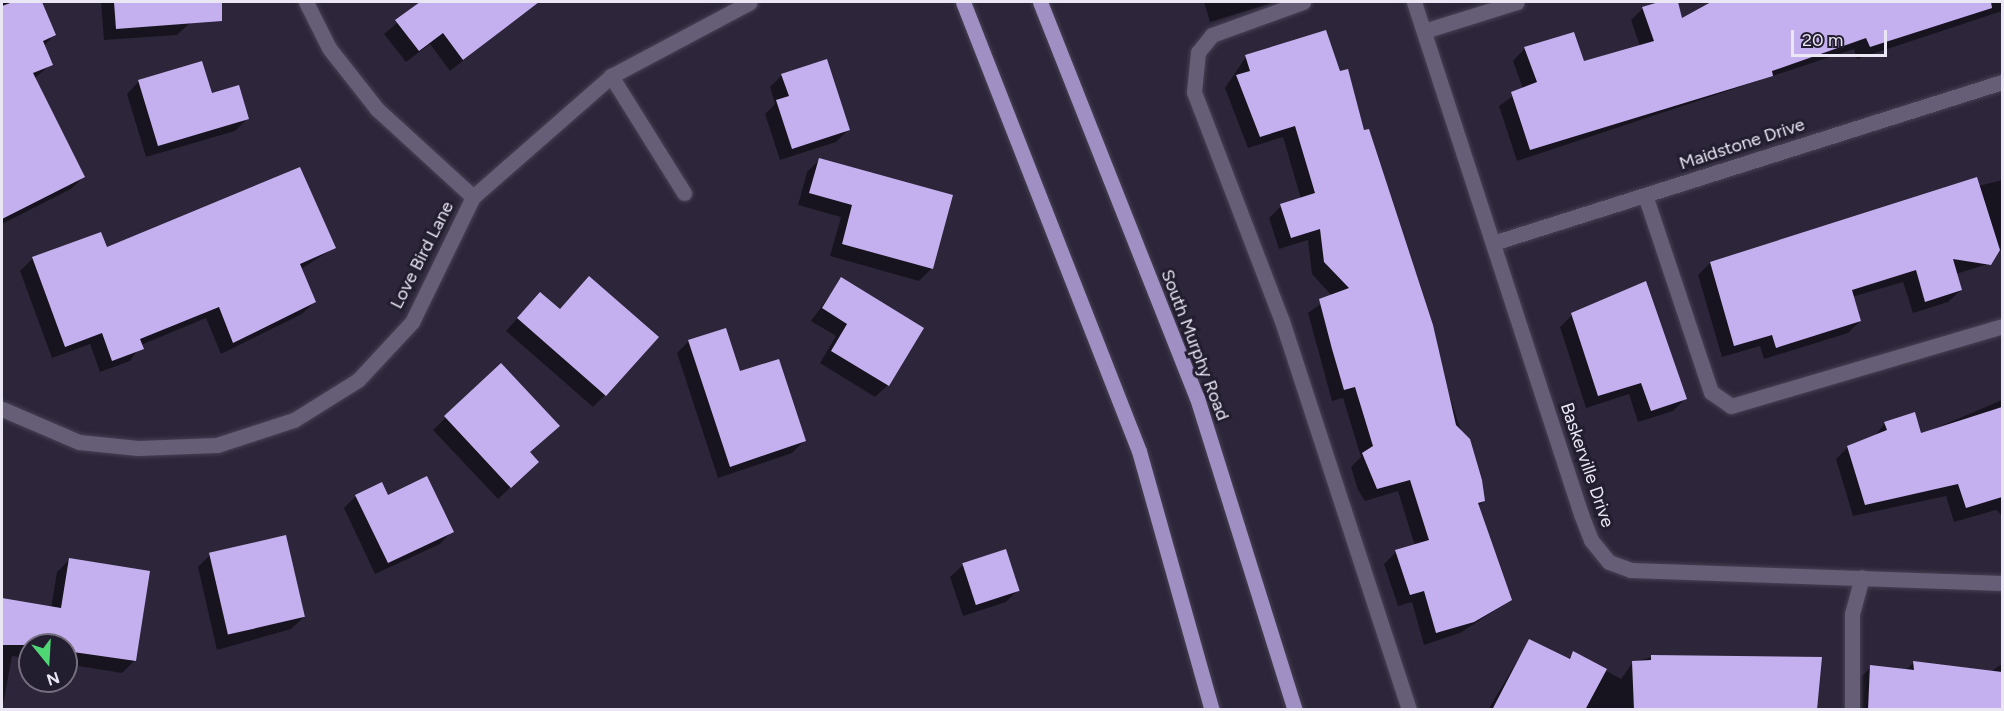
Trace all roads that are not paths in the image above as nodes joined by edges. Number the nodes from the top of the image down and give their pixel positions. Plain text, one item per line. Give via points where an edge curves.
1 (306, 2) edge
2 (750, 2) edge
3 (963, 2) edge
4 (1040, 2) edge
5 (1303, 2) edge
6 (1414, 2) edge
7 (1517, 2) edge
8 (1424, 31) junction
9 (611, 76) junction
10 (2002, 82) edge
11 (684, 193) dead end
12 (1646, 195) junction
13 (473, 197) junction
14 (1493, 243) junction
15 (2002, 326) edge
16 (2, 409) edge
17 (1862, 577) junction
18 (2002, 583) edge
19 (1212, 710) edge
20 (1295, 710) edge
21 (1408, 710) edge
22 (1852, 710) edge

1 - 13 street via 329,48 377,109
2 - 9 street, Love Bird Lane
3 - 19 main road via 1139,450
4 - 20 main road, South Murphy Road via 1197,398
5 - 21 street via 1212,35 1198,52 1194,92 1282,321
6 - 8 street, Baskerville Drive
7 - 8 street
8 - 14 street, Baskerville Drive
9 - 11 street
9 - 13 street, Love Bird Lane
10 - 12 street, Maidstone Drive
12 - 14 street, Maidstone Drive
12 - 15 street via 1712,392 1731,406
13 - 16 street, Love Bird Lane via 411,322 358,380 294,420 217,445 138,448 79,442
14 - 17 street, Baskerville Drive via 1581,514 1591,540 1609,562 1631,570
17 - 18 street, Baskerville Drive
17 - 22 street via 1852,615

